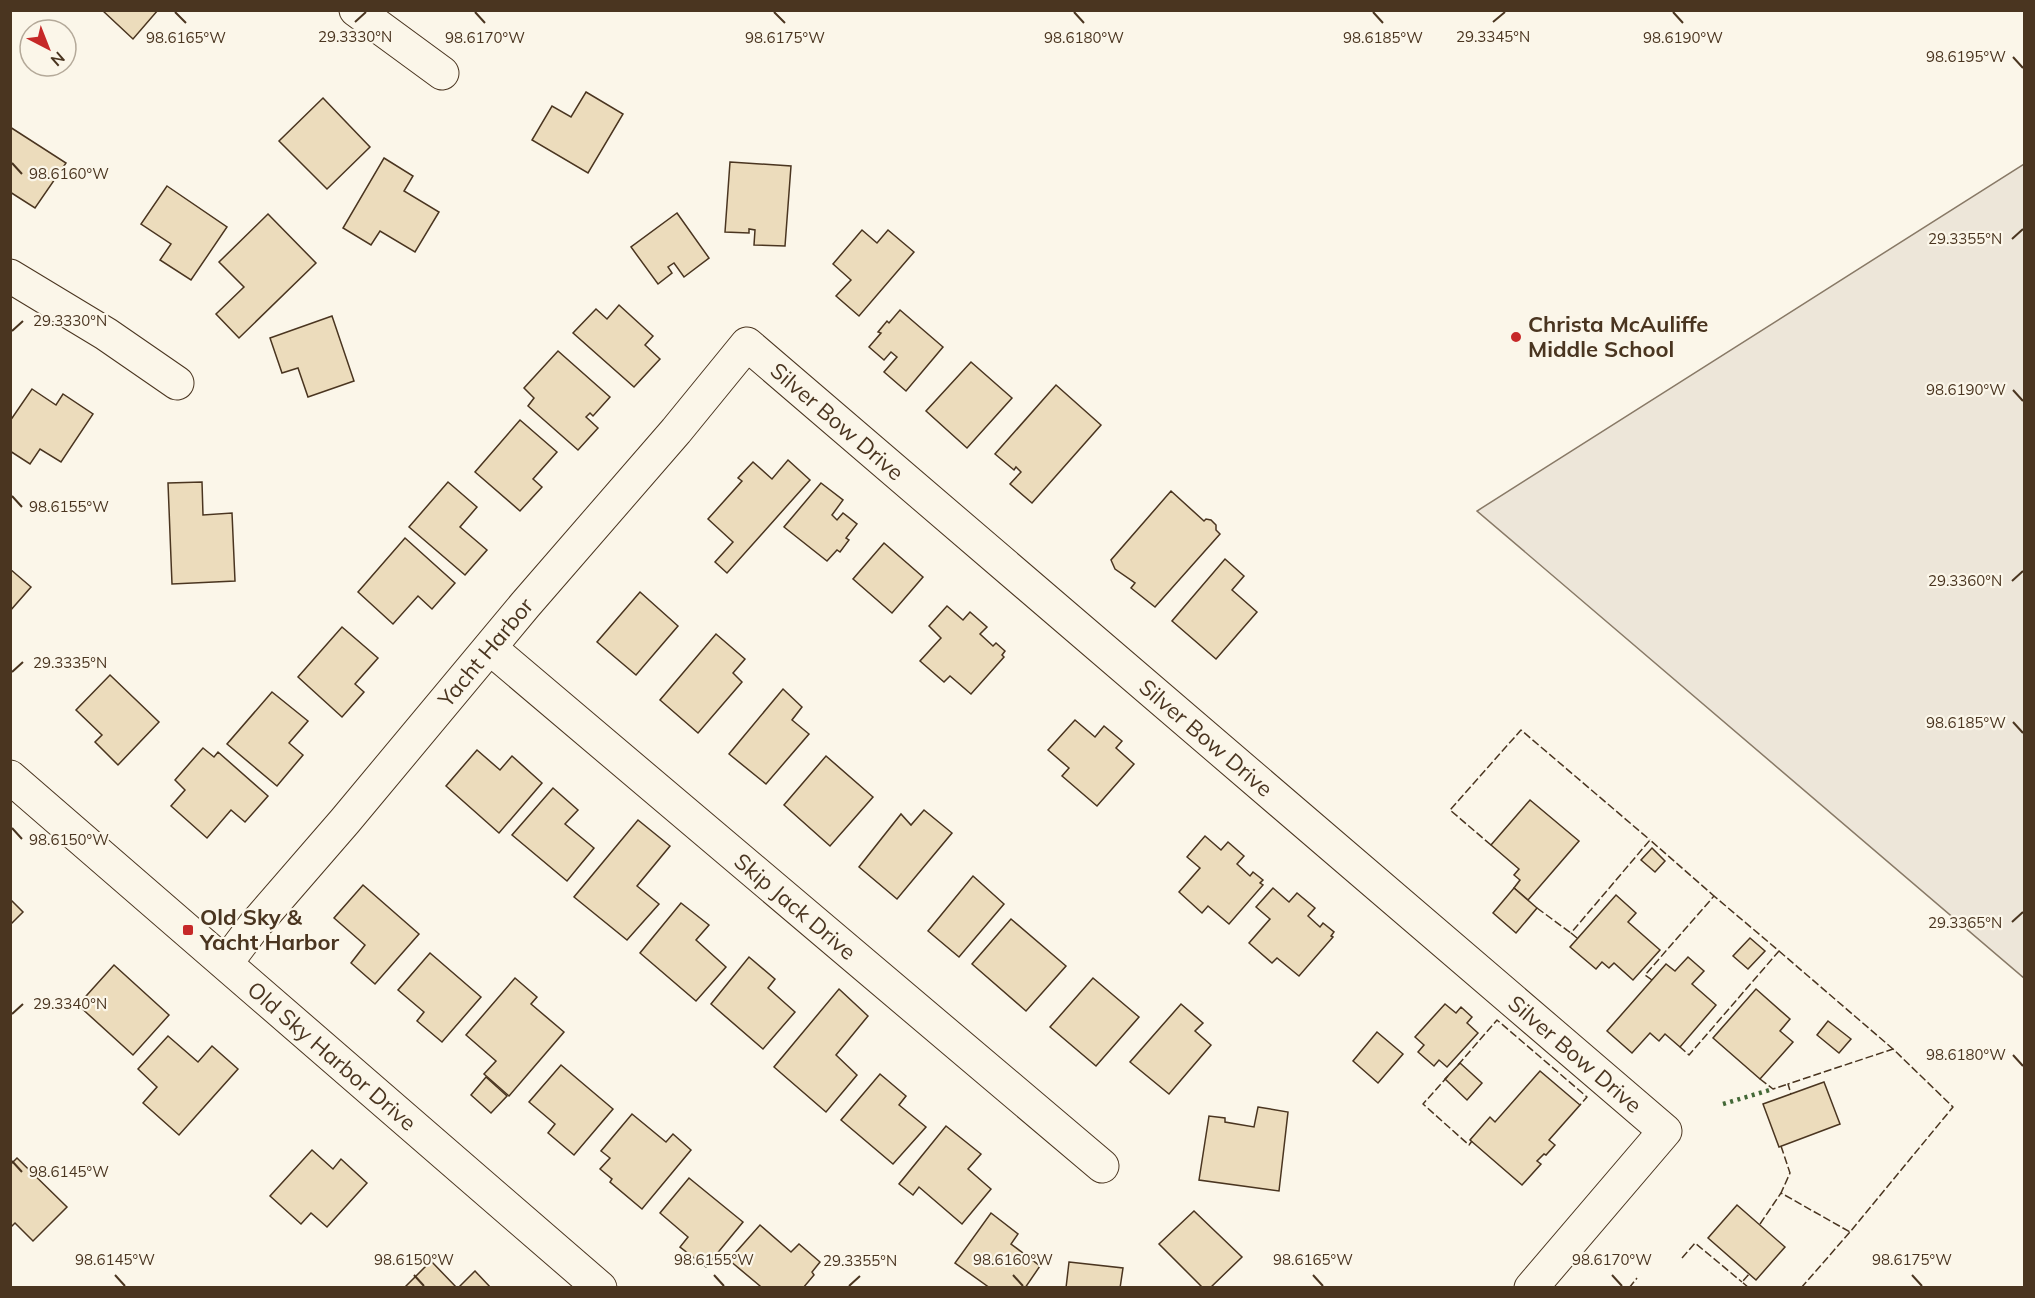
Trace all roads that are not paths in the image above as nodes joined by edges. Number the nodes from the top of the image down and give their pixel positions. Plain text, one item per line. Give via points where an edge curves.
1 (356, 10) edge
2 (442, 73) dead end
3 (10, 276) edge
4 (747, 345) joint
5 (177, 383) dead end
6 (490, 648) junction
7 (10, 777) edge
8 (226, 963) junction
9 (1102, 1166) dead end
10 (600, 1287) edge
11 (1531, 1287) edge

1 - 2 street
3 - 5 street
4 - 6 street, Yacht Harbor
4 - 11 street, Silver Bow Drive via 1665,1131
6 - 8 street, Yacht Harbor
6 - 9 street, Skip Jack Drive
7 - 8 street, Old Sky Harbor Drive
8 - 10 street, Old Sky Harbor Drive

